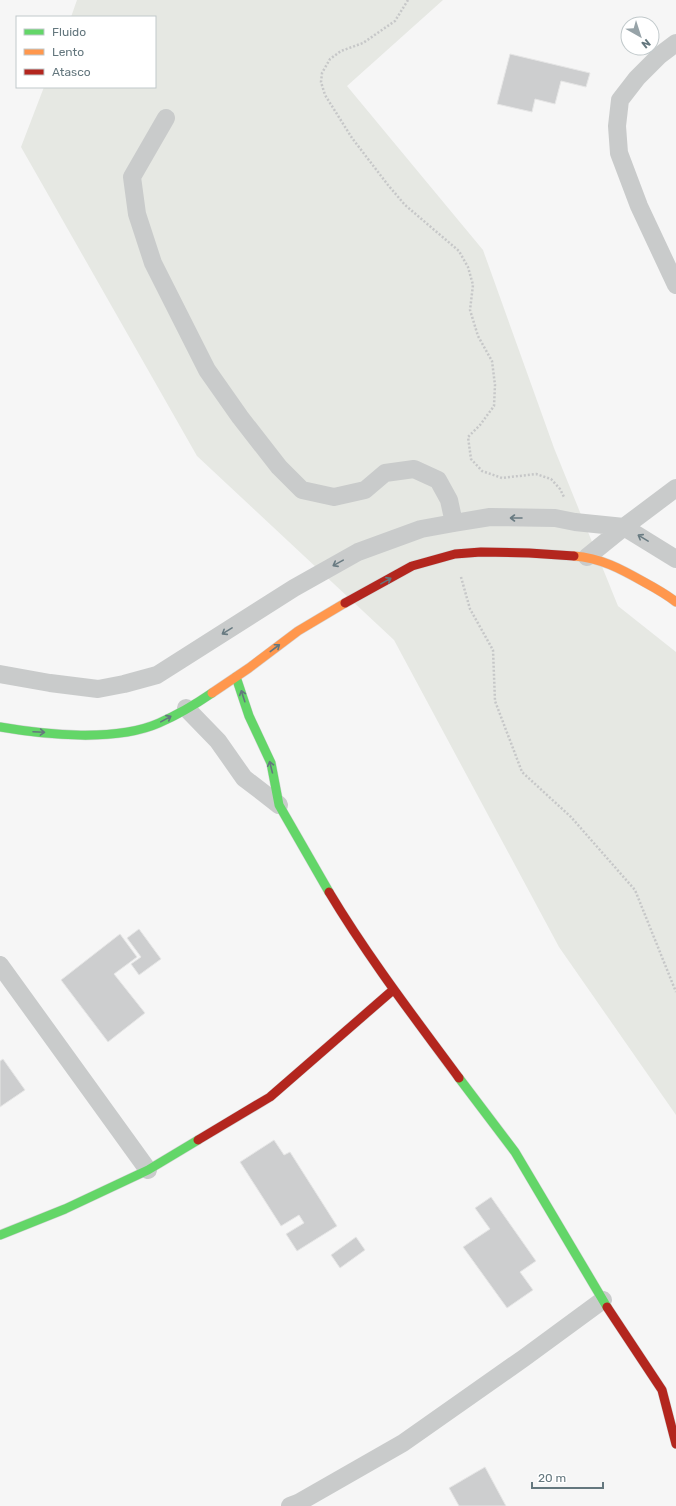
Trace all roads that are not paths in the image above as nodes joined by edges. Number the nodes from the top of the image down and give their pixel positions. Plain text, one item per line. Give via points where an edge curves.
1 (676, 43) edge
2 (166, 118) dead end
3 (676, 285) edge
4 (676, 488) edge
5 (454, 523) junction
6 (624, 527) junction
7 (587, 557) junction
8 (676, 558) edge
9 (676, 602) edge
10 (0, 674) edge
11 (236, 677) junction
12 (186, 708) junction
13 (0, 727) edge
14 (279, 805) junction
15 (0, 965) edge
16 (393, 990) junction
17 (148, 1170) junction
18 (0, 1235) edge
19 (603, 1300) junction
20 (676, 1444) edge
21 (290, 1506) edge

1 - 3 street via 637,78 620,100 617,126 619,153 639,206
2 - 5 street via 132,177 137,214 153,263 203,362 240,417 279,467 302,490 334,497 364,490 385,473 414,469 438,480 449,500
4 - 6 street
6 -> 5 street via 555,518 490,517
5 -> 10 street via 420,530 358,552 294,588 157,674 98,689
6 - 7 street
8 -> 6 street
7 - 9 street via 616,566
11 -> 7 street via 298,631 412,566 455,554 488,552
11 - 12 street
14 -> 11 street via 271,763 249,716
13 -> 12 street via 30,732 92,735 134,731 159,723
12 - 14 street via 218,741 244,778
14 - 16 street via 352,930
15 - 17 street
16 - 17 street via 270,1097
16 - 19 street via 515,1152
17 - 18 street via 65,1210
19 - 20 street via 662,1390
19 - 21 street via 403,1443

